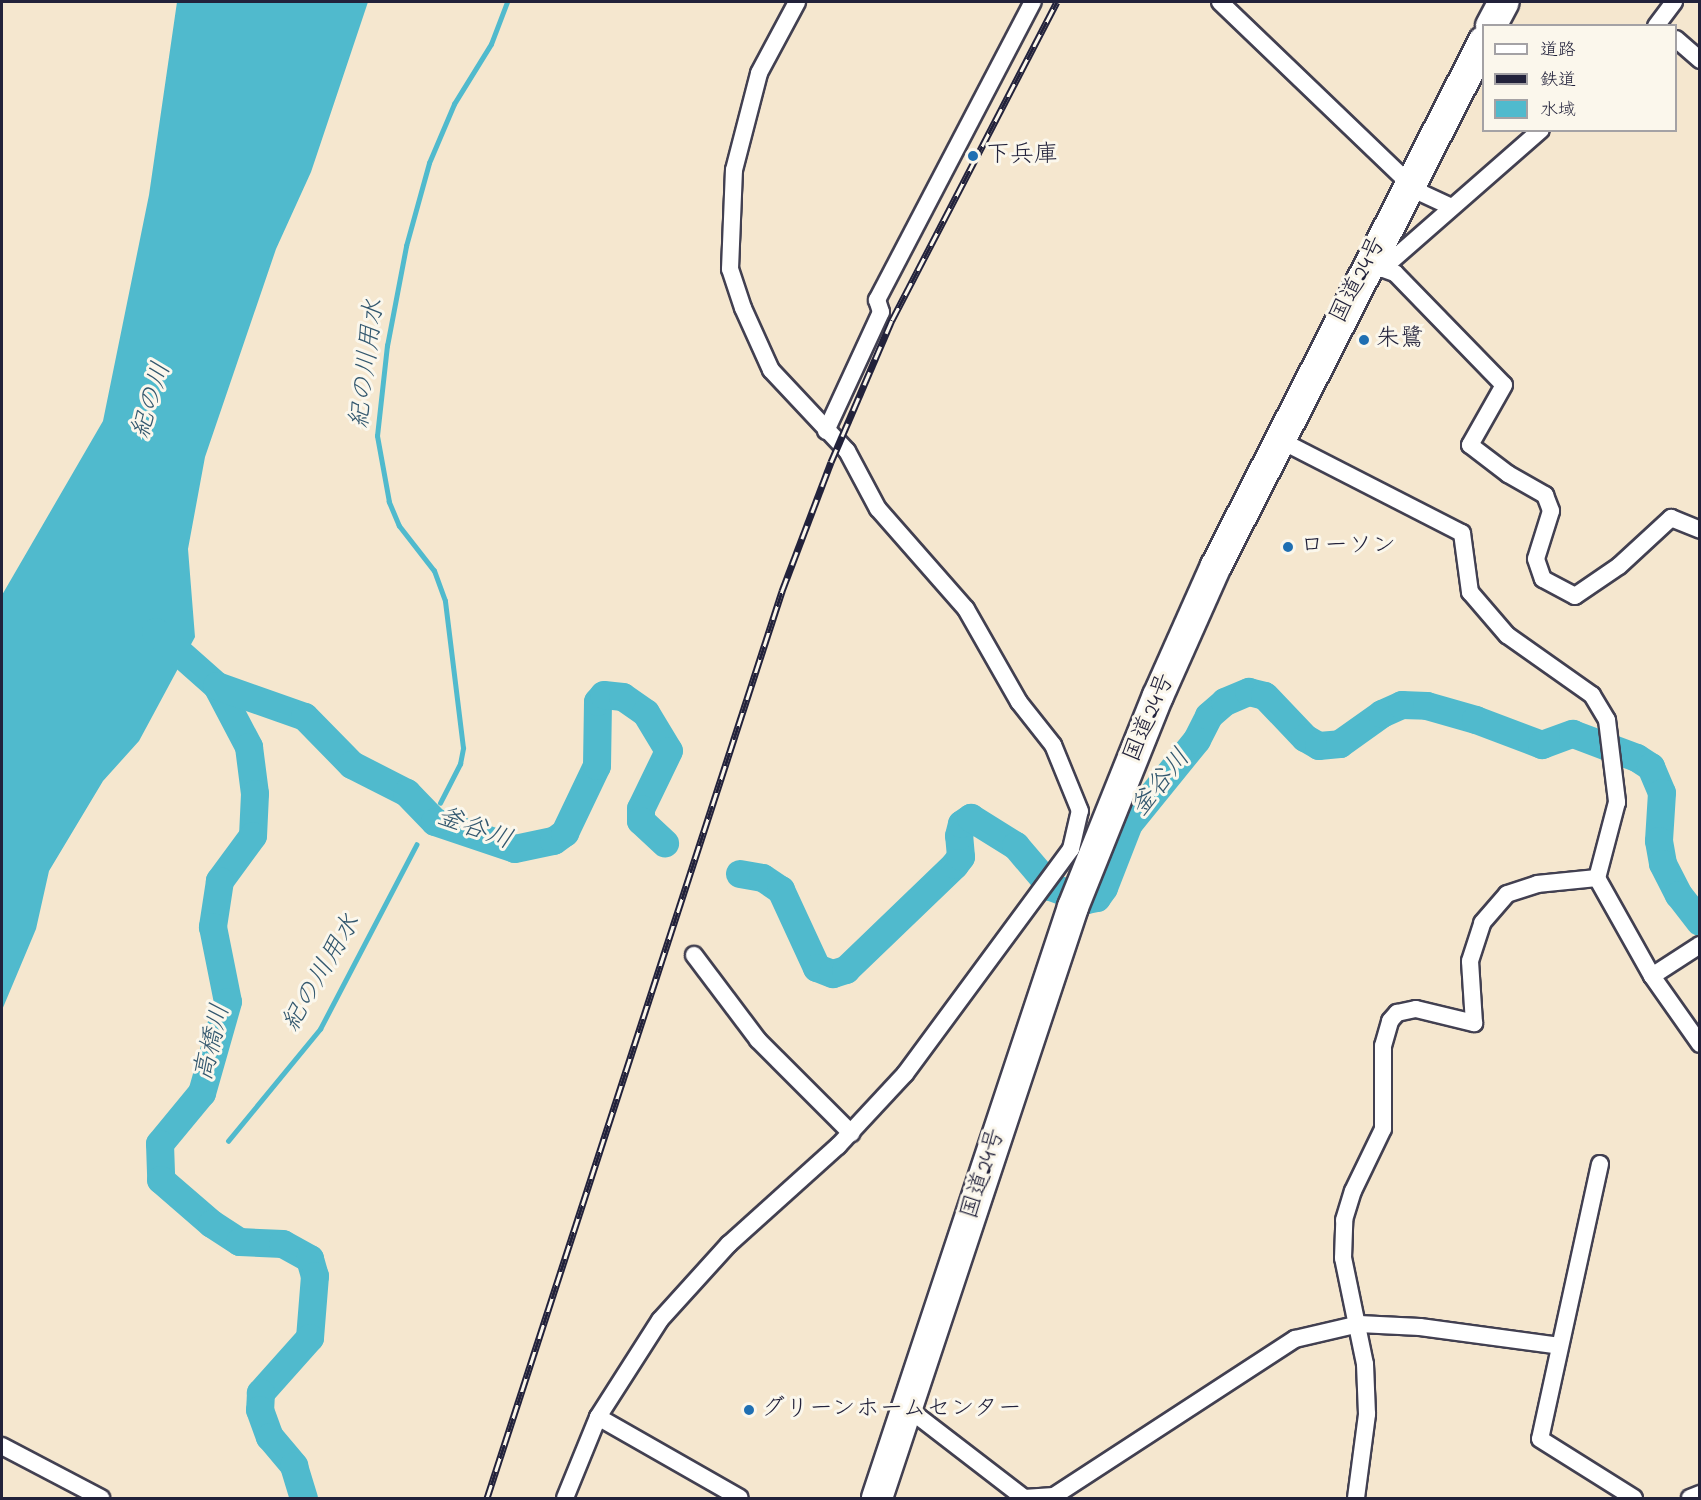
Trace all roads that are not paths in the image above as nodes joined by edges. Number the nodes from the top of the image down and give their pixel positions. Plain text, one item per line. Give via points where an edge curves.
1 (797, 2) edge
2 (1033, 2) edge
3 (1220, 2) edge
4 (1504, 2) edge
5 (1674, 2) edge
6 (1492, 24) edge
7 (1659, 24) edge
8 (1677, 40) edge
9 (1482, 44) edge
10 (1700, 60) edge
11 (1539, 132) edge
12 (1409, 182) junction
13 (1451, 207) junction
14 (1374, 266) junction
15 (826, 431) junction
16 (1280, 440) junction
17 (1700, 530) edge
18 (1597, 878) junction
19 (1700, 945) edge
20 (694, 955) dead end
21 (1652, 976) junction
22 (1700, 1044) edge
23 (851, 1133) junction
24 (1600, 1164) dead end
25 (1359, 1324) junction
26 (1560, 1346) junction
27 (906, 1407) junction
28 (598, 1417) junction
29 (2, 1446) edge
30 (1700, 1494) edge
31 (1625, 1497) edge
32 (101, 1498) edge
33 (565, 1498) edge
34 (740, 1498) edge
35 (877, 1498) edge
36 (1356, 1498) edge
37 (1689, 1498) edge

1 - 15 street via 759,73 741,133 734,170 730,269 771,370
2 - 15 street via 877,300 881,312
3 - 12 street
4 - 6 highway
5 - 7 street
8 - 10 street
9 - 12 highway, 国道24号
11 - 13 street
12 - 13 street via 1417,191
12 - 14 highway, 国道24号
13 - 14 street
14 - 16 highway, 国道24号
14 - 17 street via 1395,273 1504,385 1470,445 1508,474 1545,495 1551,511 1536,559 1543,579 1575,596 1619,567 1671,518
15 - 23 street via 847,451 878,509 966,609 1019,702 1053,745 1080,811 1071,849 1047,883 905,1074
16 - 18 street via 1462,533 1470,592 1507,635 1592,695 1607,720 1617,802
16 - 27 highway, 国道24号 via 1216,566 1077,895
18 - 21 street
18 - 25 street via 1537,884 1507,894 1482,922 1470,961 1474,1023 1416,1009 1397,1013 1390,1021 1383,1046 1383,1129 1353,1191 1344,1221 1343,1258
19 - 21 street
20 - 23 street via 758,1040
21 - 22 street
23 - 28 street via 729,1244 682,1293 660,1320
24 - 26 street
25 - 26 street via 1420,1327
25 - 27 street via 1295,1339 1054,1496 1024,1498
25 - 36 street via 1367,1414
26 - 31 street via 1540,1439
27 - 35 highway, 国道24号
28 - 33 street
28 - 34 street
29 - 32 street
30 - 37 street

